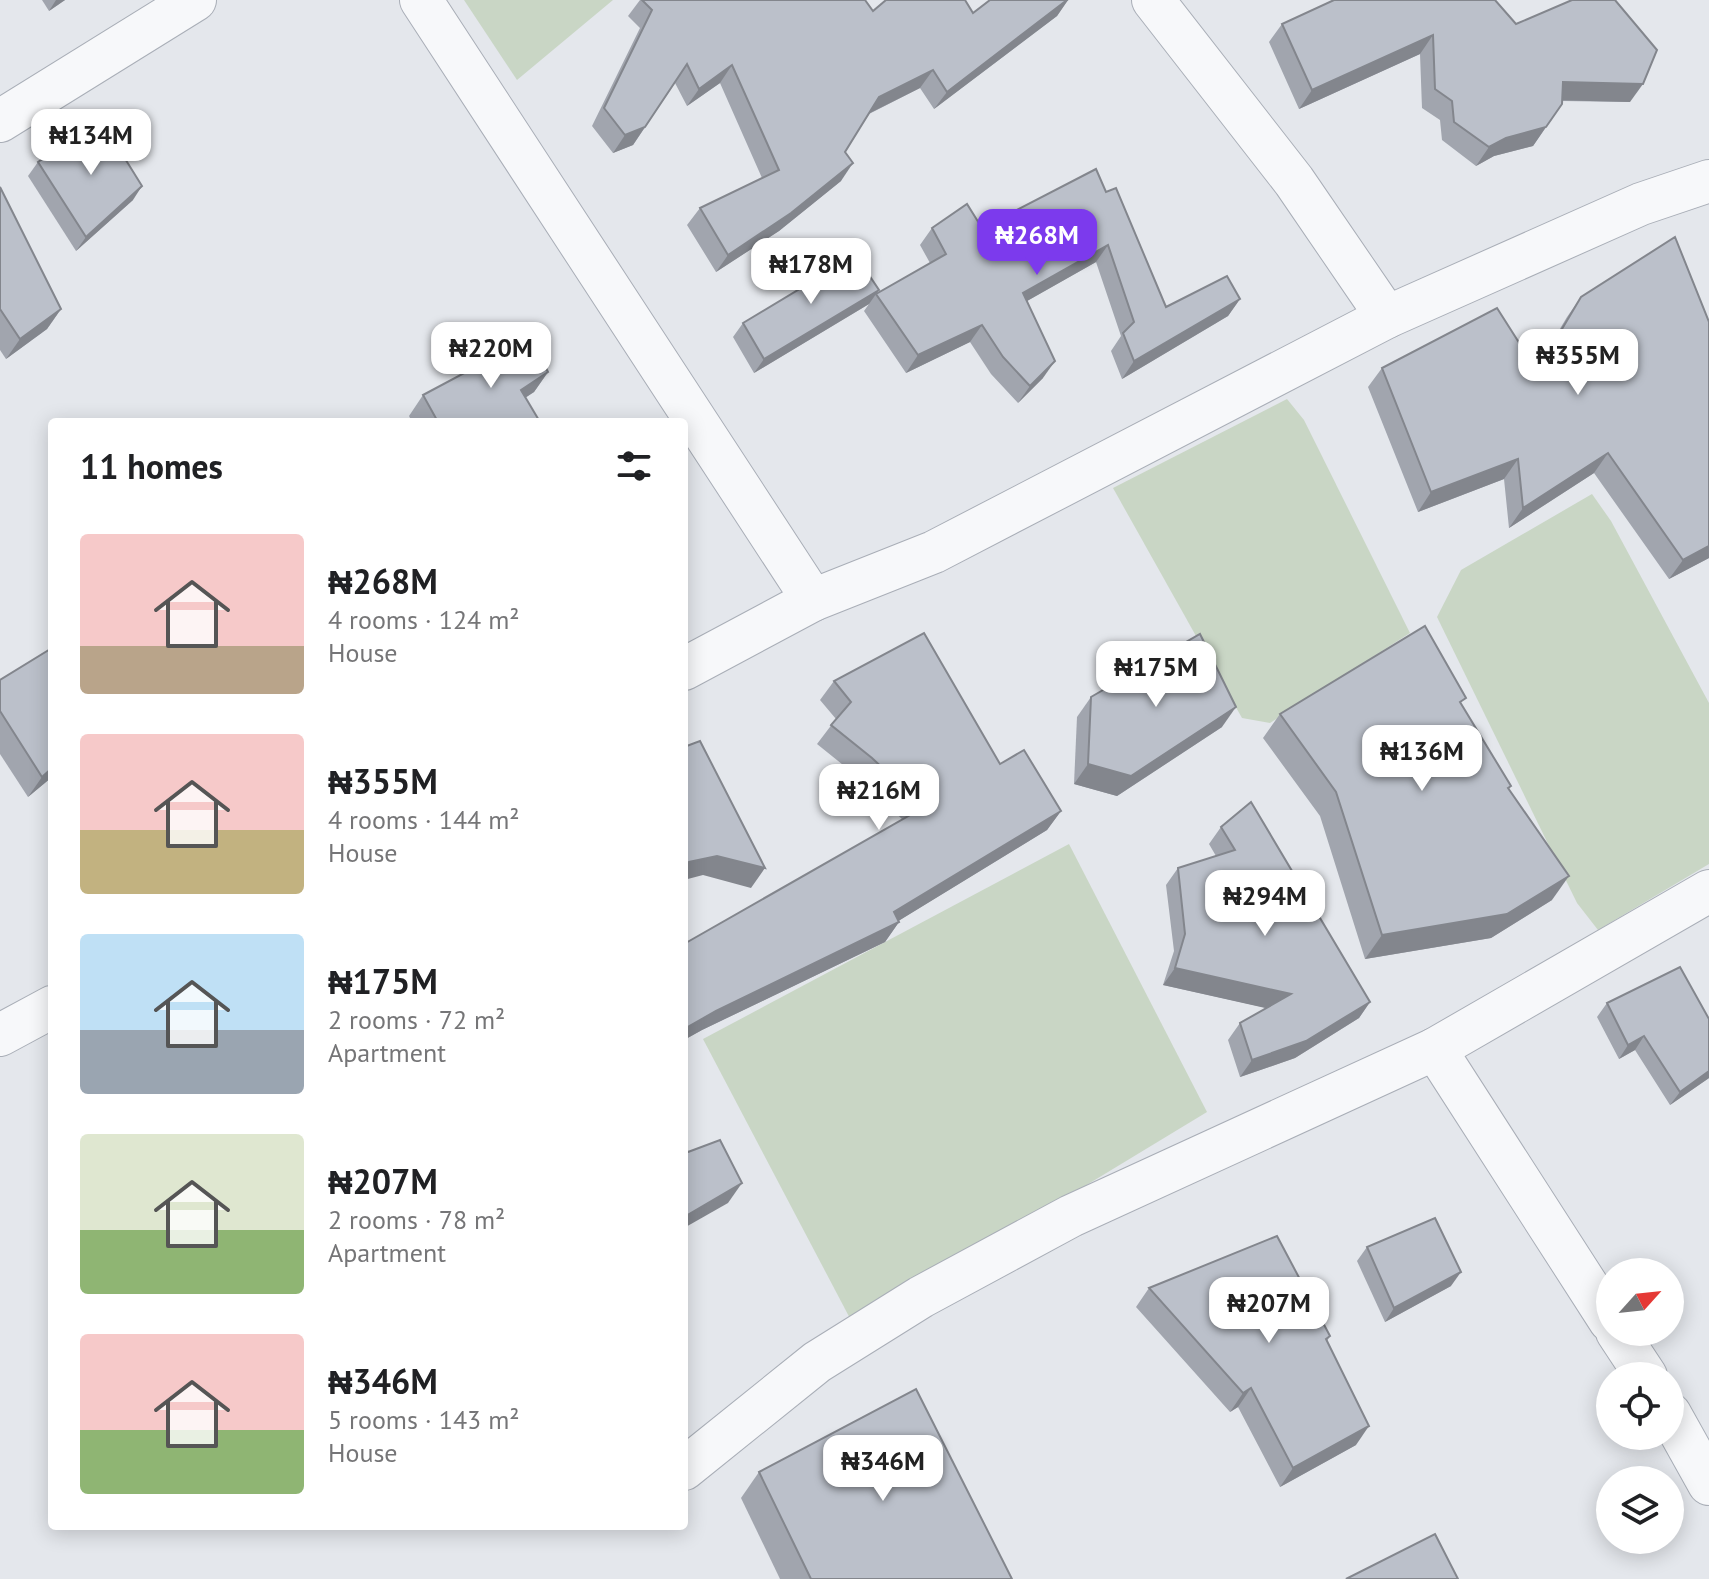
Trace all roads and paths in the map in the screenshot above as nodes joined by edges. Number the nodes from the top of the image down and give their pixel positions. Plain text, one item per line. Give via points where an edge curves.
1 (195, 0) edge
2 (421, 0) edge
3 (1153, 0) edge
4 (0, 121) edge
5 (1709, 181) edge
6 (1387, 317) junction
7 (813, 600) junction
8 (688, 667) edge
9 (1709, 891) edge
10 (48, 1009) edge
11 (0, 1035) edge
12 (1435, 1049) junction
13 (1596, 1299) edge
14 (1684, 1439) edge
15 (688, 1466) edge
16 (1709, 1484) edge

1 - 4 street
2 - 7 street
3 - 6 street via 1294,181
5 - 6 street via 1641,204
6 - 7 street via 934,552
7 - 8 street
9 - 12 street
10 - 11 street
12 - 13 street
12 - 15 street via 1071,1216 921,1297 817,1362
14 - 16 street

